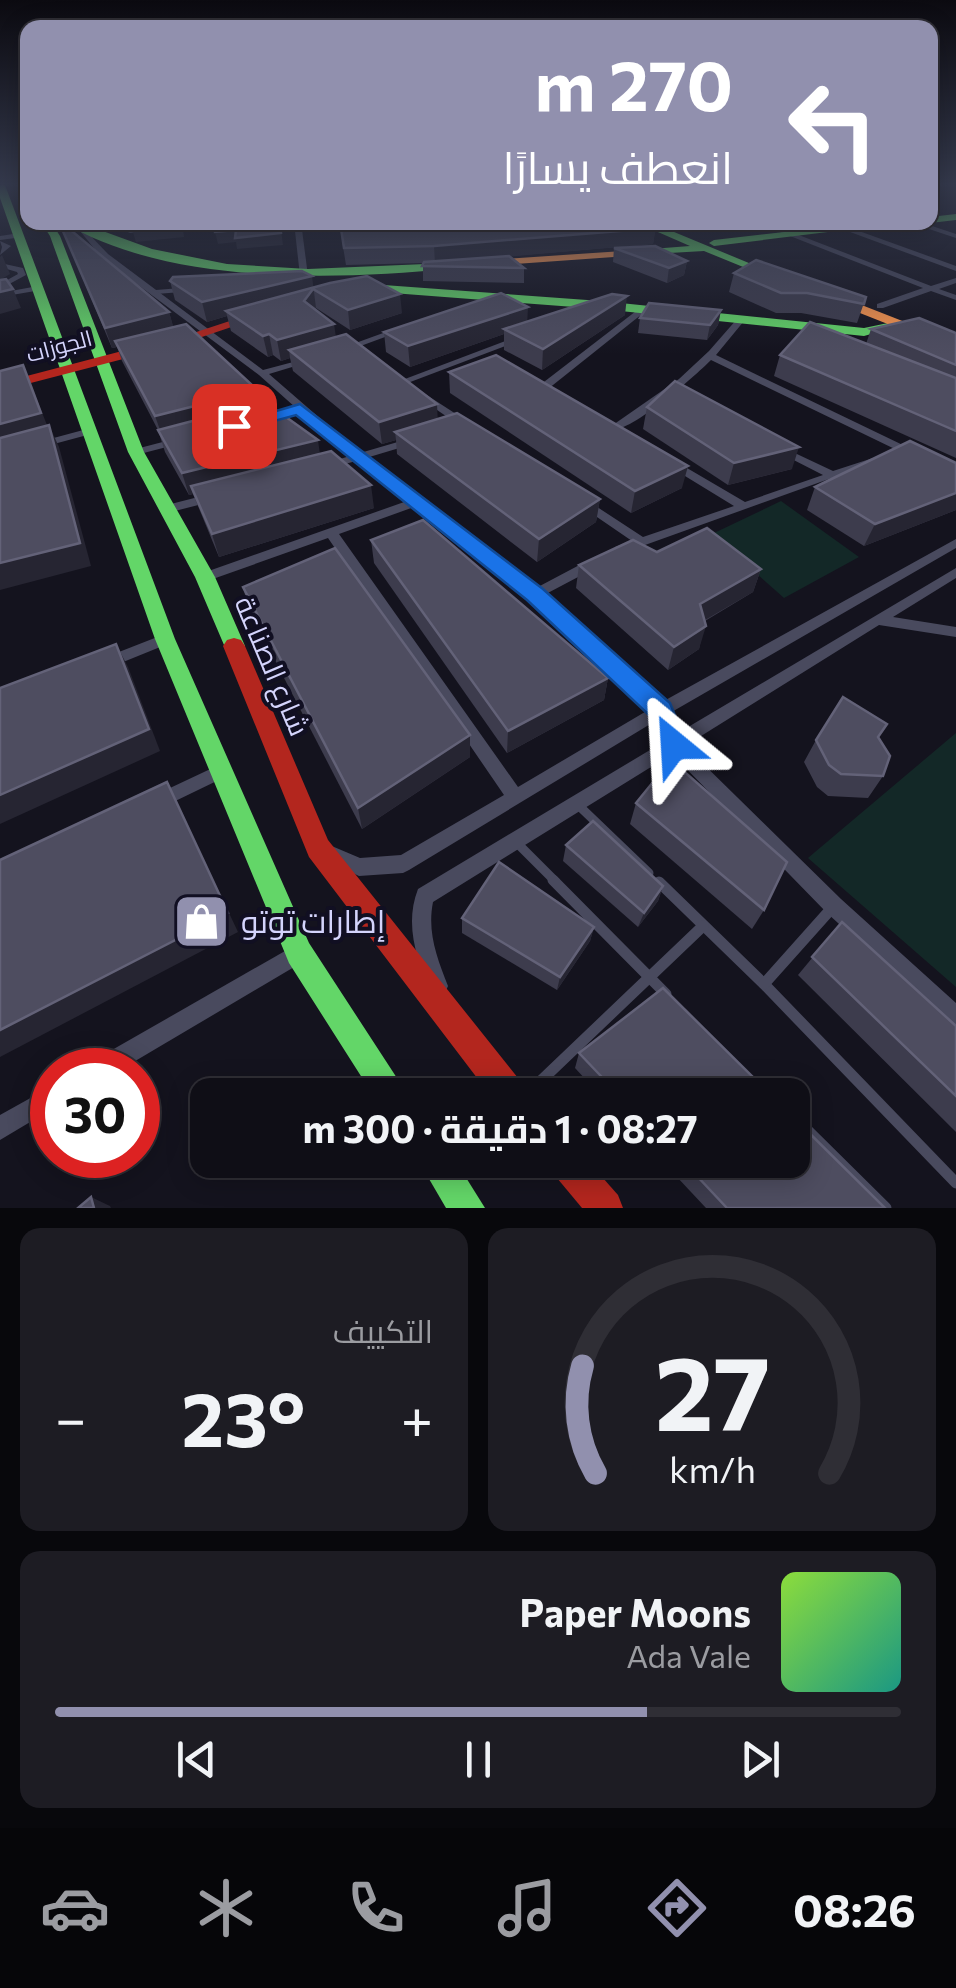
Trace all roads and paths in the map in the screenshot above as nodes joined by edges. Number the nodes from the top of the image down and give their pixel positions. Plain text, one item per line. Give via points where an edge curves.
1 (10, 241) edge
2 (57, 241) edge
3 (90, 241) edge
4 (105, 241) edge
5 (312, 241) edge
6 (669, 241) edge
7 (700, 241) edge
8 (736, 241) edge
9 (809, 241) edge
10 (880, 241) edge
11 (710, 245) junction
12 (638, 252) junction
13 (0, 265) edge
14 (956, 268) edge
15 (31, 277) junction
16 (956, 280) edge
17 (342, 282) junction
18 (930, 288) junction
19 (1, 290) edge
20 (185, 290) edge
21 (156, 292) junction
22 (494, 296) junction
23 (956, 298) edge
24 (600, 305) junction
25 (880, 306) junction
26 (458, 308) edge
27 (643, 310) junction
28 (272, 312) edge
29 (568, 318) edge
30 (740, 321) junction
31 (899, 324) junction
32 (797, 327) junction
33 (404, 328) edge
34 (535, 332) edge
35 (207, 333) junction
36 (956, 335) edge
37 (832, 343) edge
38 (956, 346) edge
39 (350, 347) junction
40 (333, 352) edge
41 (486, 353) junction
42 (364, 356) edge
43 (713, 357) junction
44 (315, 358) edge
45 (99, 360) junction
46 (500, 362) edge
47 (66, 371) junction
48 (262, 373) junction
49 (390, 373) edge
50 (530, 379) edge
51 (402, 382) junction
52 (0, 387) edge
53 (544, 388) junction
54 (670, 394) junction
55 (558, 396) edge
56 (686, 402) edge
57 (300, 410) junction
58 (282, 414) edge
59 (600, 421) edge
60 (464, 424) junction
61 (614, 429) junction
62 (447, 430) edge
63 (87, 432) junction
64 (480, 434) edge
65 (430, 435) edge
66 (190, 438) edge
67 (630, 439) edge
68 (767, 442) edge
69 (905, 450) junction
70 (17, 451) edge
71 (136, 452) junction
72 (662, 458) edge
73 (922, 458) edge
74 (360, 459) junction
75 (320, 468) edge
76 (832, 475) junction
77 (224, 494) edge
78 (576, 498) edge
79 (419, 502) junction
80 (743, 506) junction
81 (167, 510) junction
82 (331, 532) junction
83 (640, 541) junction
84 (956, 543) edge
85 (956, 572) edge
86 (205, 577) junction
87 (535, 594) junction
88 (877, 620) junction
89 (956, 632) edge
90 (166, 639) junction
91 (92, 668) edge
92 (661, 710) junction
93 (674, 745) junction
94 (222, 772) junction
95 (515, 797) junction
96 (576, 803) junction
97 (136, 812) edge
98 (514, 840) junction
99 (318, 848) junction
100 (834, 906) junction
101 (703, 926) junction
102 (299, 954) junction
103 (649, 977) junction
104 (764, 984) junction
105 (676, 1004) edge
106 (956, 1017) edge
107 (450, 1020) junction
108 (137, 1048) edge
109 (744, 1069) edge
110 (381, 1078) edge
111 (496, 1078) edge
112 (544, 1078) edge
113 (753, 1078) edge
114 (30, 1110) edge
115 (0, 1128) edge
116 (810, 1134) edge
117 (447, 1178) edge
118 (579, 1178) edge
119 (956, 1183) edge
120 (467, 1208) edge
121 (604, 1208) edge
122 (886, 1208) edge

1 - 15 main road
2 - 45 main road, شارع الصناعة
3 - 21 street
4 - 17 main road via 229,273
5 - 17 street
6 - 12 main road
7 - 11 main road
8 - 11 main road
9 - 18 street
10 - 14 street
11 - 12 main road
11 - 25 main road
11 - 31 main road
12 - 17 main road via 435,267
13 - 15 street
15 - 19 street
15 - 19 street
15 - 47 main road
16 - 18 street
17 - 22 main road
18 - 23 street
18 - 25 street
20 - 21 lane
21 - 35 street
22 - 24 main road
22 - 26 street
24 - 27 main road
24 - 29 street
25 - 36 main road
27 - 30 main road
27 - 53 street
28 - 35 main road, الجوزات
30 - 32 main road
30 - 43 street
31 - 32 main road via 864,332
31 - 38 main road
32 - 37 street
33 - 39 street
34 - 41 street
35 - 45 main road, الجوزات
35 - 48 street
39 - 40 street
39 - 42 street
41 - 46 street
41 - 51 street
43 - 54 street
43 - 69 street
44 - 48 street
45 - 47 main road, الجوزات
45 - 71 main road, شارع الصناعة
47 - 52 main road, الجوزات
47 - 63 main road
48 - 57 street
49 - 51 street
50 - 53 street
51 - 60 street
53 - 55 street
54 - 56 street
54 - 61 street
57 - 58 street
57 - 74 street
59 - 61 street
60 - 62 street
60 - 64 street
61 - 67 street
63 - 70 street
63 - 90 main road
65 - 74 street
66 - 71 street
68 - 76 street
69 - 73 street
69 - 76 street
71 - 81 main road, شارع الصناعة
72 - 80 street
74 - 75 street
74 - 79 street
76 - 80 street
77 - 81 street
78 - 83 street
79 - 82 street
79 - 87 street
80 - 83 street
81 - 86 main road, شارع الصناعة
82 - 86 street
82 - 95 street
83 - 87 street
84 - 92 street
85 - 88 street
86 - 99 main road, شارع الصناعة
87 - 92 street
88 - 89 street
88 - 93 street
90 - 91 street
90 - 94 main road
92 - 93 street
92 - 95 street
93 - 96 street
93 - 100 street
94 - 97 street
94 - 102 main road
95 - 99 street via 403,864 359,867
96 - 98 street
96 - 101 lane
98 - 103 lane
98 - 107 street via 425,896 422,943
99 - 107 main road, شارع الصناعة
100 - 104 lane
100 - 106 street
101 - 103 lane
101 - 104 lane
102 - 108 street
102 - 110 main road
103 - 105 lane
103 - 112 lane
104 - 119 lane
107 - 111 main road, شارع الصناعة
109 - 113 lane
114 - 115 street
116 - 122 lane
117 - 120 main road
118 - 121 main road

